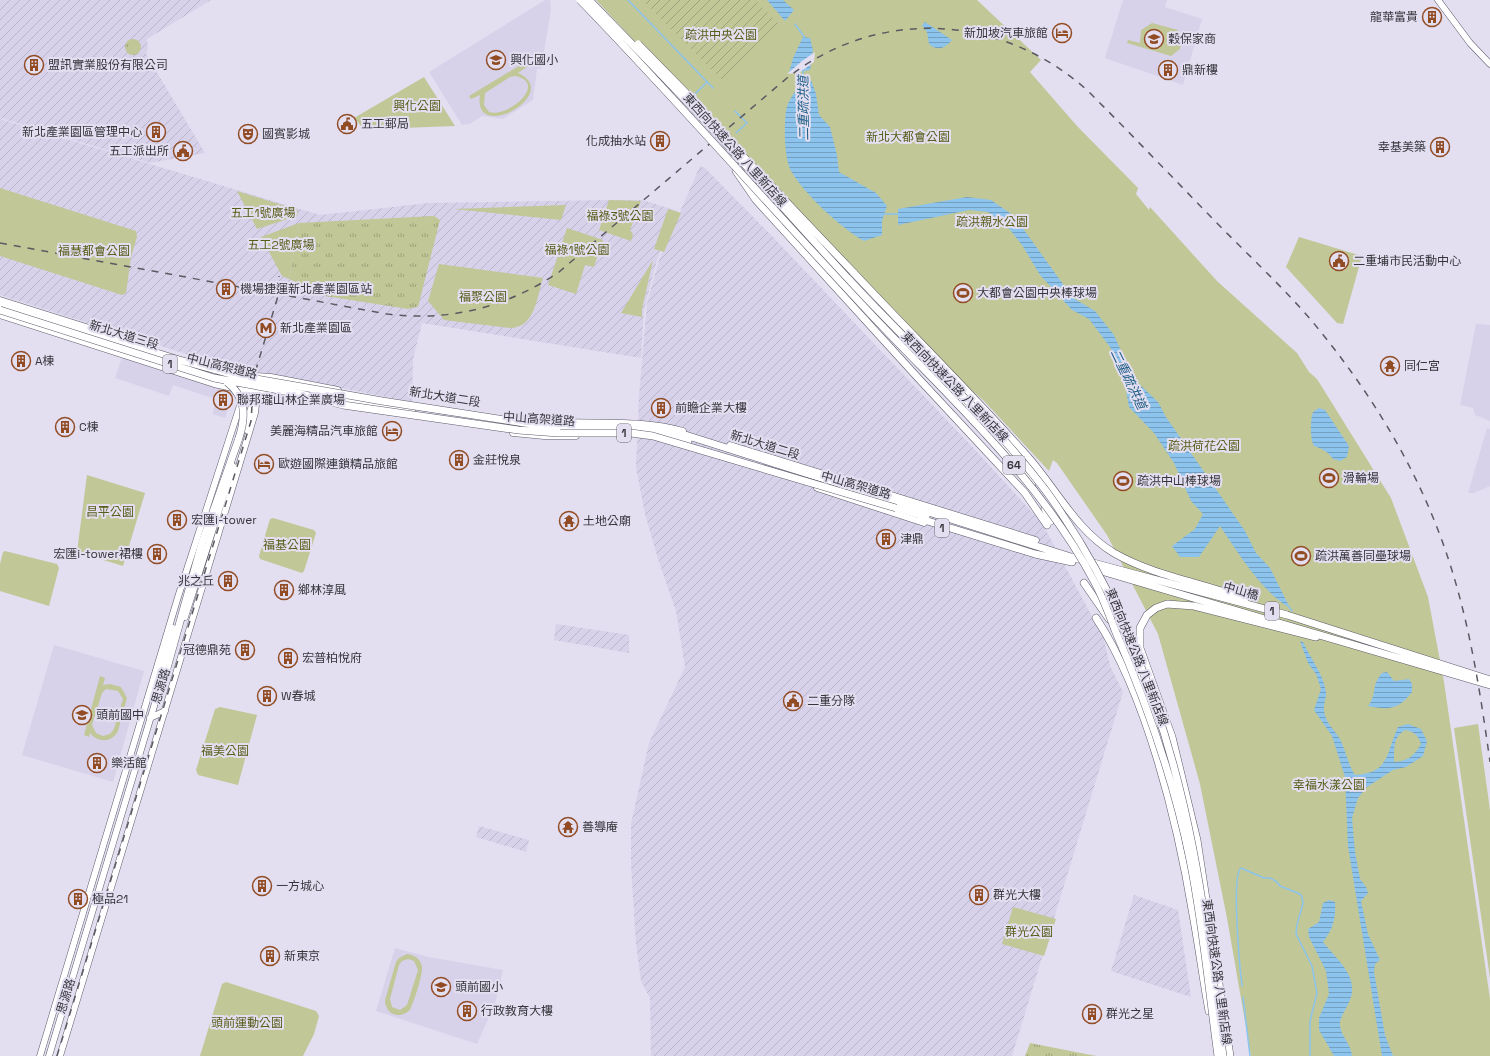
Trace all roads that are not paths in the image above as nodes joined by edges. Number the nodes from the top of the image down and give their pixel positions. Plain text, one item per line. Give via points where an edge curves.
1 (580, 0) edge
2 (589, 0) edge
3 (1438, 0) edge
4 (600, 11) junction
5 (1490, 64) edge
6 (719, 148) junction
7 (853, 272) junction
8 (0, 300) edge
9 (0, 304) edge
10 (0, 307) edge
11 (0, 310) edge
12 (0, 315) edge
13 (176, 359) junction
14 (249, 379) junction
15 (259, 379) junction
16 (245, 390) junction
17 (258, 390) junction
18 (557, 428) junction
19 (607, 435) junction
20 (859, 485) junction
21 (853, 499) junction
22 (896, 508) junction
23 (1036, 540) dead end
24 (1031, 556) dead end
25 (1072, 560) junction
26 (185, 582) junction
27 (1084, 583) dead end
28 (1287, 615) junction
29 (1096, 618) dead end
30 (1365, 647) junction
31 (1471, 676) junction
32 (1490, 679) edge
33 (1490, 685) edge
34 (162, 686) junction
35 (155, 702) junction
36 (165, 711) junction
37 (150, 718) junction
38 (1200, 859) junction
39 (1215, 1040) junction
40 (40, 1056) edge
41 (49, 1056) edge
42 (60, 1056) edge
43 (1218, 1056) edge
44 (1223, 1056) edge
45 (1230, 1056) edge

1 - 6 highway, 東西向快速公路 八里新店線 / 64, bridge
2 - 4 highway, 東西向快速公路 八里新店線 / 64, bridge
3 - 5 main road via 1470,43
4 - 7 highway, bridge via 621,27 670,76
4 - 44 highway, 東西向快速公路 八里新店線 / 64, bridge via 717,134 889,323 1020,458 1046,490 1091,562 1140,665 1174,764 1200,888
6 - 7 highway, bridge via 756,200 1025,493 1049,523 1023,470 903,339
6 - 39 highway, 東西向快速公路 八里新店線 / 64, bridge via 798,237 1012,462 1061,526 1094,582 1146,702 1167,768 1191,863
7 - 28 highway via 1029,458 1071,514 1100,542 1114,553 1144,567
8 - 14 main road, 新北大道三段 / 1
9 - 13 highway, 中山高架道路 / 1
10 - 14 main road, 新北大道三段 / 1 via 221,376
11 - 22 highway, 中山高架道路 / 1, bridge via 230,382 287,391 343,405 497,428 653,436
12 - 16 main road, 新北大道三段 / 1 via 214,384
13 - 18 highway, 中山高架道路 / 1, bridge via 234,375
13 - 34 highway, bridge via 218,376 229,384 239,396 244,416 239,438 200,551
14 - 15 highway
14 - 16 main road, 思源路
14 - 17 main road, 新北大道三段 / 1
15 - 17 main road, 思源路
15 - 18 highway, bridge via 328,397 415,412 514,426
15 - 20 main road, 新北大道二段 / 1 via 523,420 665,427
16 - 17 main road, 新北大道三段 / 1
16 - 26 main road, 思源路 via 208,501
17 - 19 main road, 新北大道二段 / 1 via 349,408 522,434 562,437
17 - 34 main road, 思源路
17 - 36 main road, 思源路 via 255,413
18 - 25 highway, 中山高架道路 / 1 via 633,427 679,433
19 - 21 main road, 新北大道二段 / 1 via 658,439
19 - 22 highway, bridge via 628,432 661,434 802,476
20 - 23 main road, 1
20 - 25 highway via 1041,544
21 - 24 main road, 1
21 - 25 highway via 1035,554
22 - 25 highway, 中山高架道路 / 1
25 - 28 highway, 中山橋 / 1, bridge
25 - 30 highway, 中山橋 / 1, bridge
26 - 35 main road, 思源路
26 - 40 main road, 思源路 via 159,660
27 - 38 highway, bridge via 1124,642 1136,665 1163,739
28 - 31 highway, 中山橋 / 1
29 - 39 highway, bridge via 1109,638 1138,704 1165,788 1193,914 1201,973
30 - 31 highway, 中山橋 / 1
30 - 38 highway via 1314,637 1194,606 1167,604 1147,615 1140,628 1140,648 1172,736
31 - 32 highway, 1
31 - 33 highway, 1
34 - 35 main road, 思源路
35 - 37 main road, 思源路
36 - 37 main road
36 - 42 main road, 思源路
37 - 41 main road, 思源路
38 - 45 highway
39 - 43 highway, 東西向快速公路 八里新店線 / 64, bridge

